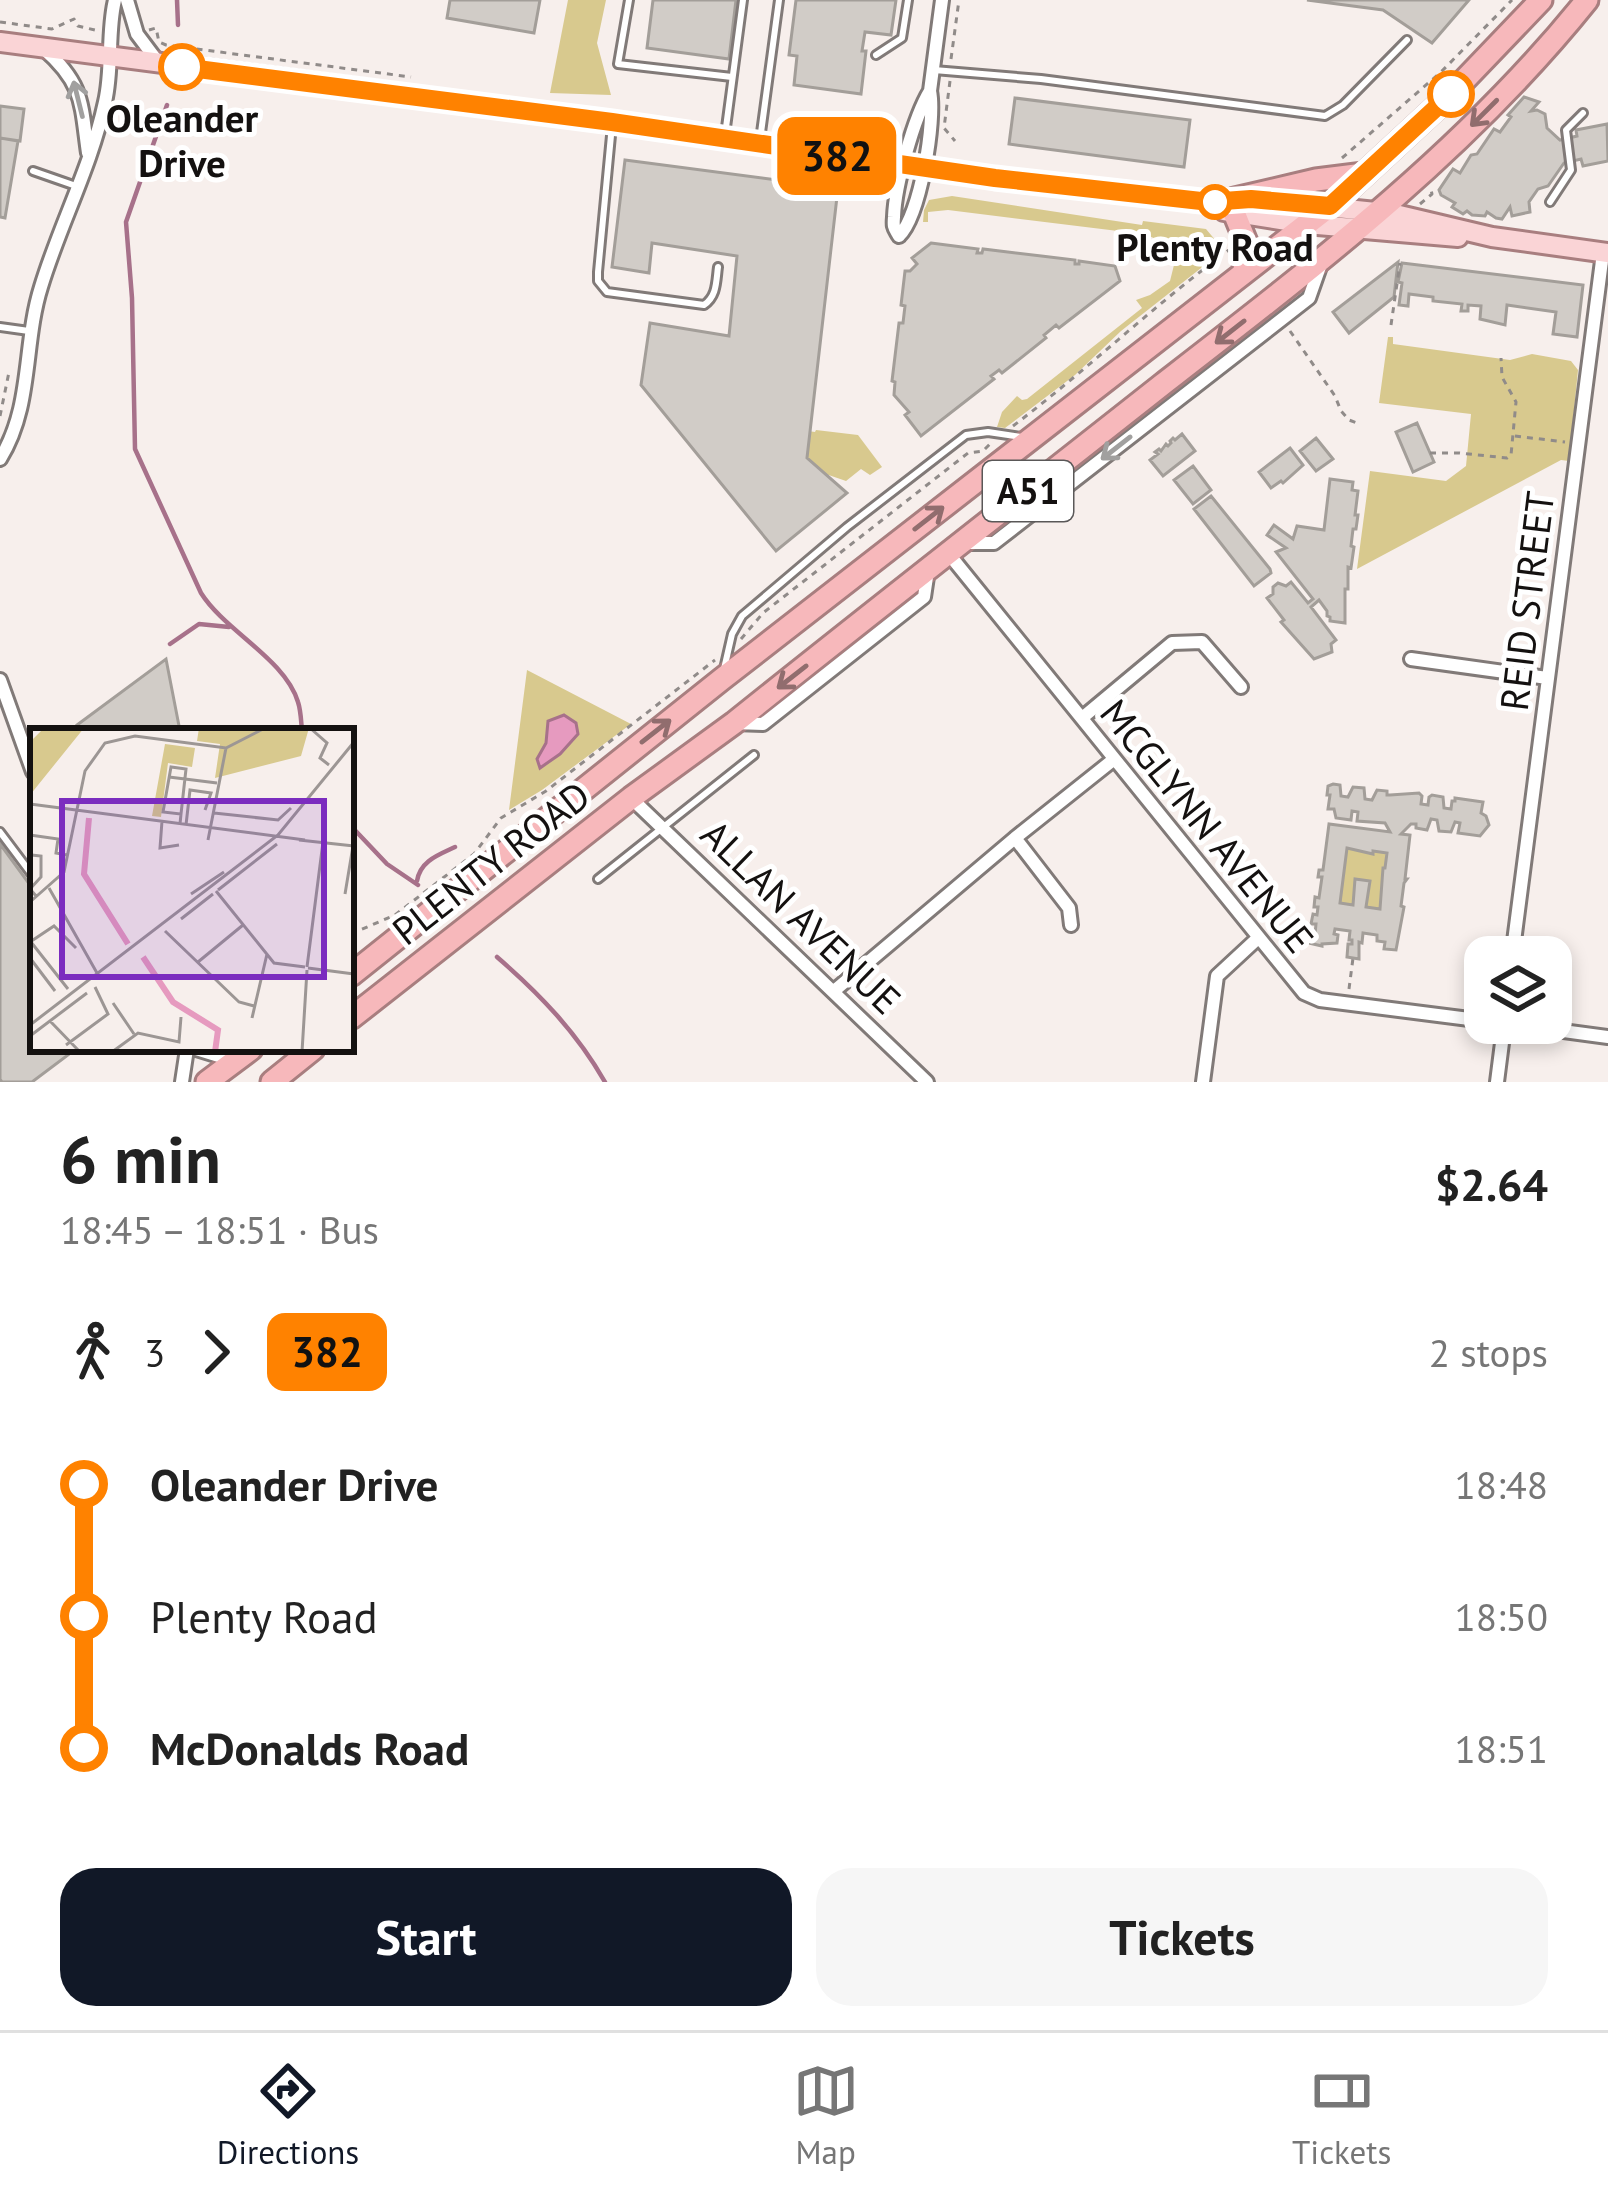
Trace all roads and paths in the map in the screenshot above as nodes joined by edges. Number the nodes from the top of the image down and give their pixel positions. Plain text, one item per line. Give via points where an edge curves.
1 (115, 0) edge
2 (128, 0) edge
3 (629, 0) edge
4 (742, 0) edge
5 (778, 0) edge
6 (908, 0) edge
7 (941, 0) edge
8 (1512, 0) edge
9 (1541, 0) edge
10 (1587, 0) edge
11 (0, 22) edge
12 (110, 33) junction
13 (137, 34) junction
14 (1407, 40) dead end
15 (0, 42) edge
16 (44, 49) junction
17 (876, 55) dead end
18 (111, 57) junction
19 (161, 64) junction
20 (933, 70) junction
21 (411, 76) dead end
22 (732, 77) junction
23 (1583, 113) dead end
24 (612, 122) junction
25 (724, 139) junction
26 (759, 144) junction
27 (90, 160) junction
28 (1334, 165) dead end
29 (914, 167) junction
30 (33, 171) dead end
31 (1366, 173) junction
32 (79, 187) junction
33 (1550, 202) dead end
34 (1330, 206) junction
35 (1235, 207) junction
36 (1380, 212) junction
37 (1306, 224) junction
38 (1360, 229) junction
39 (1492, 238) junction
40 (1227, 251) dead end
41 (1606, 253) edge
42 (1322, 260) junction
43 (1400, 263) dead end
44 (718, 267) dead end
45 (1244, 271) junction
46 (1391, 325) dead end
47 (0, 327) edge
48 (1289, 329) dead end
49 (33, 331) junction
50 (1501, 358) dead end
51 (9, 372) dead end
52 (1158, 415) junction
53 (0, 416) edge
54 (1116, 421) junction
55 (1357, 422) dead end
56 (1020, 434) junction
57 (991, 436) junction
58 (1513, 436) junction
59 (1565, 442) dead end
60 (1430, 453) dead end
61 (0, 459) edge
62 (981, 478) junction
63 (1007, 507) junction
64 (955, 548) junction
65 (738, 642) dead end
66 (1411, 659) dead end
67 (721, 668) junction
68 (1547, 678) junction
69 (0, 680) edge
70 (1241, 687) dead end
71 (1082, 718) junction
72 (754, 754) dead end
73 (1113, 760) junction
74 (30, 764) edge
75 (631, 798) junction
76 (663, 827) junction
77 (0, 832) edge
78 (1015, 838) junction
79 (30, 872) edge
80 (598, 879) dead end
81 (1071, 925) dead end
82 (354, 933) edge
83 (1515, 936) edge
84 (1258, 938) junction
85 (1353, 958) dead end
86 (354, 973) edge
87 (354, 974) edge
88 (404, 976) junction
89 (834, 991) junction
90 (1348, 991) dead end
91 (354, 1016) edge
92 (1464, 1018) edge
93 (1572, 1033) edge
94 (1608, 1036) edge
95 (1502, 1044) edge
96 (187, 1052) edge
97 (309, 1052) edge
98 (243, 1055) edge
99 (182, 1082) edge
100 (206, 1082) edge
101 (272, 1082) edge
102 (927, 1082) edge
103 (1203, 1082) edge
104 (1497, 1082) edge

1 - 12 street
2 - 13 street
3 - 22 lane via 618,64
4 - 22 lane
5 - 26 lane
6 - 17 lane via 902,38
7 - 20 street
8 - 28 path
9 - 31 highway, PLENTY ROAD / A51
10 -> 36 highway, PLENTY ROAD / A51
11 - 12 path via 52,29 74,19
12 - 18 street
13 - 19 street
13 - 21 path via 156,28 166,45
14 - 20 lane via 1325,116
15 - 16 main road
16 - 18 main road
27 -> 16 street via 76,84
18 - 19 main road
18 - 27 street
19 - 24 main road
20 - 29 street via 933,114
22 - 25 lane
23 - 33 lane via 1566,130 1571,170
24 - 25 main road
24 - 44 lane via 601,287 704,305
25 - 26 main road
26 - 29 main road
27 - 32 street
29 - 35 main road
30 - 32 lane
31 - 34 highway, PLENTY ROAD / A51
31 - 35 highway
32 - 49 street
34 - 35 main road
34 - 36 main road
34 - 37 highway, PLENTY ROAD / A51
35 - 37 main road
35 - 45 highway via 1246,242
36 - 38 highway, PLENTY ROAD / A51
36 - 39 main road
37 - 38 main road
37 - 45 highway, PLENTY ROAD / A51
38 - 39 main road
38 - 42 highway, PLENTY ROAD / A51
39 - 41 main road
40 - 56 path via 1129,329
41 - 68 street, REID STREET
42 - 52 street, PLENTY ROAD via 1310,298
42 -> 54 highway, PLENTY ROAD / A51
43 - 46 path
45 - 56 highway, PLENTY ROAD / A51
47 - 49 lane
48 - 55 path via 1341,411
49 - 61 street via 18,422
50 - 58 path via 1516,402
51 - 53 path
52 - 54 street, PLENTY ROAD
52 -> 64 street, PLENTY ROAD via 994,543
54 - 63 highway, PLENTY ROAD / A51
56 - 57 lane
56 - 62 highway, PLENTY ROAD / A51
57 - 65 path via 983,451 968,454 763,613
57 - 67 lane via 959,439 786,577 742,616
58 - 59 path
58 - 60 path via 1507,458
62 - 63 highway
67 -> 62 highway, PLENTY ROAD / A51
63 - 64 highway, PLENTY ROAD / A51
64 - 71 street, MCGLYNN AVENUE
64 -> 75 highway, PLENTY ROAD / A51
66 - 68 street
67 - 82 path via 501,818 474,854 395,915
86 -> 67 highway, PLENTY ROAD / A51
68 - 83 street, REID STREET
69 - 74 street
70 - 71 street via 1202,642 1172,643
71 - 73 street, MCGLYNN AVENUE
72 - 76 lane
73 - 78 street
73 - 84 street, MCGLYNN AVENUE
75 - 76 street, ALLAN AVENUE
75 - 88 highway, PLENTY ROAD / A51
76 - 80 lane
76 - 89 street, ALLAN AVENUE
77 - 79 lane
78 - 81 street via 1069,908
78 - 89 street
84 - 92 street, MCGLYNN AVENUE via 1315,998
84 - 103 street via 1217,976
85 - 90 path
87 - 88 highway via 376,983
88 - 91 highway, PLENTY ROAD / A51
89 - 102 street, ALLAN AVENUE
93 - 94 street
95 - 104 street
96 - 99 street
97 - 101 highway
98 - 100 highway

